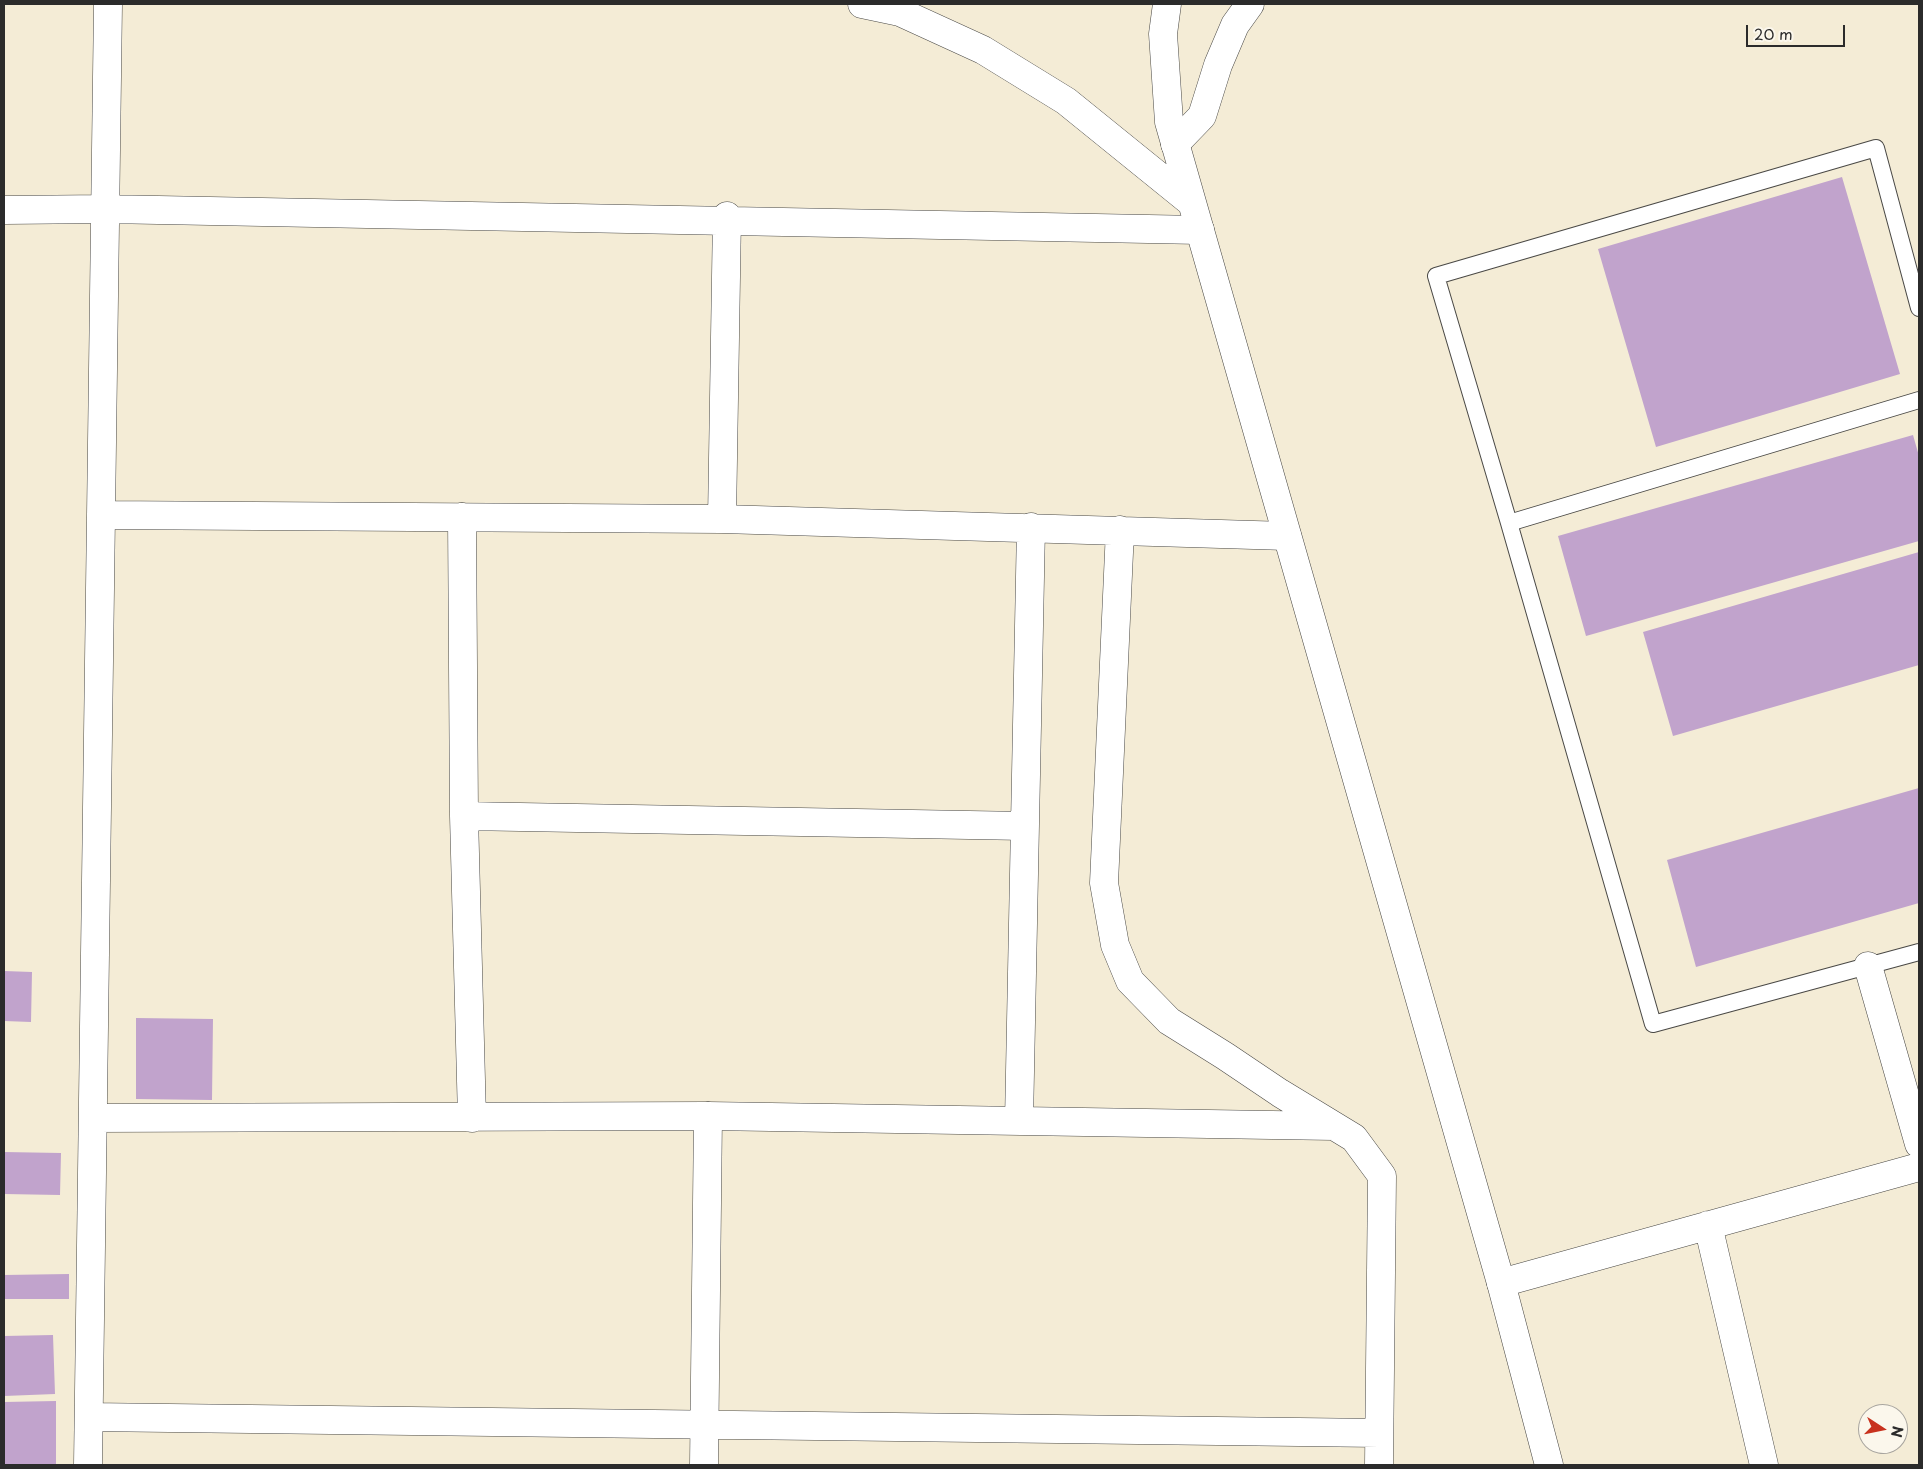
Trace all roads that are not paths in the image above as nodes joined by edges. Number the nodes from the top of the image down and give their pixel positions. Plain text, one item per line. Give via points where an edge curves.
1 (108, 4) edge
2 (862, 4) edge
3 (1167, 4) edge
4 (1250, 4) edge
5 (1175, 144) junction
6 (1192, 203) junction
7 (106, 209) junction
8 (4, 210) edge
9 (727, 219) junction
10 (1200, 230) junction
11 (1919, 308) edge
12 (1919, 400) edge
13 (101, 515) junction
14 (462, 517) junction
15 (722, 519) junction
16 (1509, 524) junction
17 (1031, 527) junction
18 (1120, 530) junction
19 (1287, 536) junction
20 (464, 816) junction
21 (1025, 826) junction
22 (1919, 952) edge
23 (1868, 966) junction
24 (708, 1116) junction
25 (93, 1118) junction
26 (472, 1118) junction
27 (1019, 1122) junction
28 (1334, 1126) junction
29 (1919, 1144) edge
30 (1919, 1167) edge
31 (1708, 1226) junction
32 (1501, 1283) junction
33 (89, 1417) junction
34 (705, 1426) junction
35 (1379, 1433) junction
36 (88, 1465) edge
37 (704, 1465) edge
38 (1379, 1465) edge
39 (1549, 1465) edge
40 (1764, 1465) edge

1 - 7 street
2 - 6 street via 900,12 983,50 1066,101
3 - 5 street via 1163,34 1169,122
4 - 5 street via 1235,24 1202,116
5 - 6 street
6 - 10 street
7 - 8 street
7 - 9 street
7 - 13 street
9 - 10 street
9 - 15 street
10 - 19 street
11 - 16 lane via 1876,148 1436,276
12 - 16 lane
13 - 14 street
13 - 25 street
14 - 15 street
14 - 20 street
15 - 17 street
16 - 23 lane via 1654,1024
17 - 18 street
17 - 21 street
18 - 19 street
18 - 28 street via 1104,883 1115,945 1130,981 1170,1021
19 - 32 street
20 - 21 street
20 - 26 street
21 - 27 street
22 - 23 lane
23 - 29 street
24 - 26 street
24 - 27 street
24 - 34 street
25 - 26 street
25 - 33 street
27 - 28 street
28 - 35 street via 1354,1138 1382,1176
30 - 31 street
31 - 32 street
31 - 40 street
32 - 39 street
33 - 34 street
33 - 36 street
34 - 35 street
34 - 37 street
35 - 38 street

